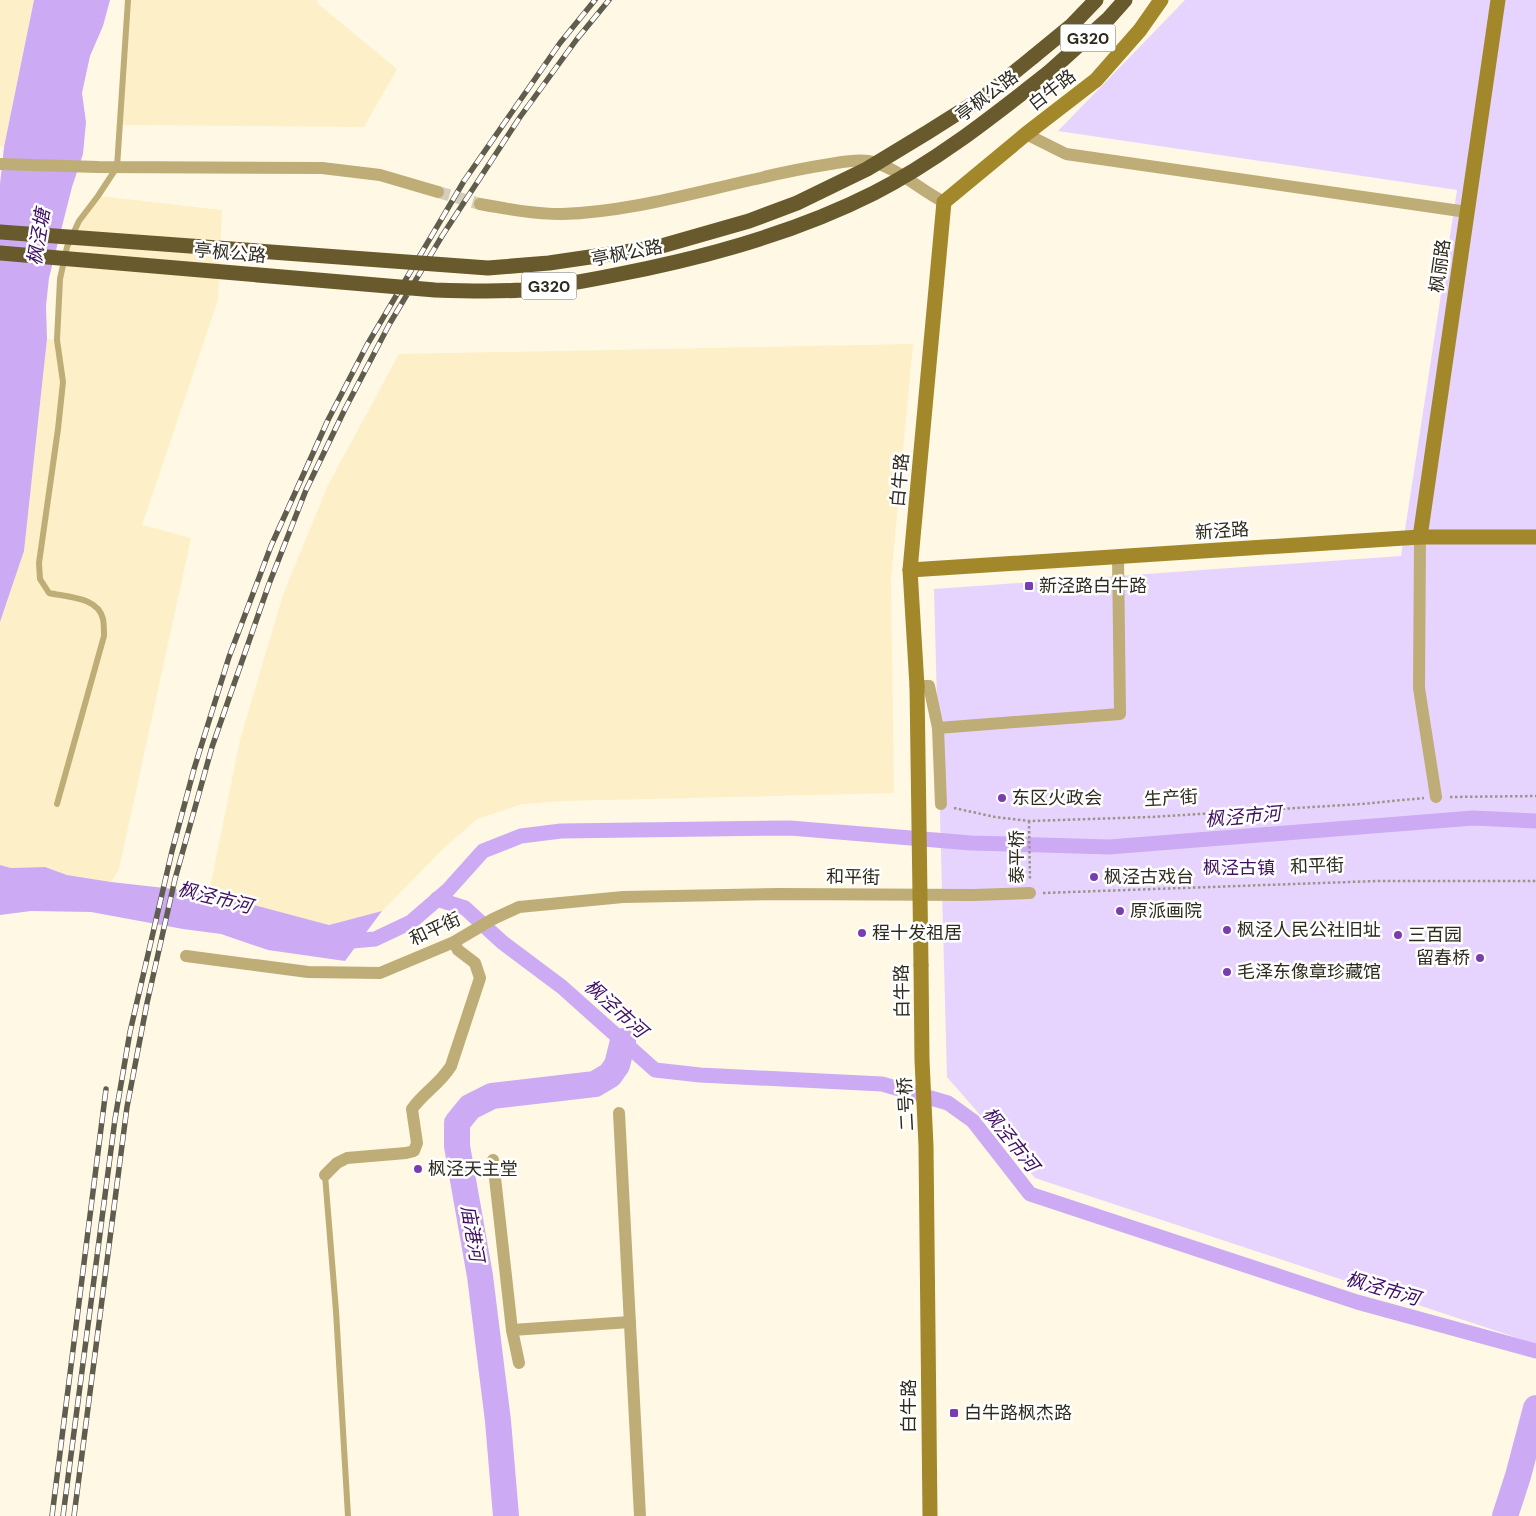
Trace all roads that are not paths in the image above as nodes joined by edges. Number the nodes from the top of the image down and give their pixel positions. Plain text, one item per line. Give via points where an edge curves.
1 (128, 0) edge
2 (1096, 0) edge
3 (1125, 0) edge
4 (1161, 0) edge
5 (1498, 0) edge
6 (1026, 134) junction
7 (0, 164) edge
8 (117, 167) junction
9 (438, 192) tunnel mouth
10 (944, 202) junction
11 (480, 204) tunnel mouth
12 (1467, 212) junction
13 (0, 232) edge
14 (0, 253) edge
15 (1536, 536) edge
16 (1420, 537) junction
17 (1118, 556) junction
18 (910, 570) junction
19 (917, 686) junction
20 (938, 728) junction
21 (1436, 797) road end
22 (57, 804) dead end
23 (941, 804) road end
24 (1030, 893) road end
25 (454, 942) junction
26 (186, 956) dead end
27 (922, 1060) joint
28 (619, 1113) dead end
29 (926, 1146) joint
30 (493, 1160) dead end
31 (326, 1174) joint
32 (630, 1322) junction
33 (512, 1330) junction
34 (518, 1363) dead end
35 (348, 1516) edge
36 (640, 1516) edge
37 (930, 1516) edge

1 - 8 lane
2 - 13 highway, 亭枫公路 / G320, bridge via 985,96 867,169 797,203 749,221 658,247 549,263 488,268
3 - 14 highway, 亭枫公路 / G320, bridge via 1048,73 992,117 934,157 874,192 801,225 664,266 523,290 478,291
4 - 6 street, 白牛路 via 1140,30 1096,80
5 - 12 street, 枫丽路
6 - 10 street, 白牛路
6 - 12 street via 1066,154
7 - 8 street
8 - 9 street via 322,168 380,175
8 - 22 lane via 79,221 67,247 60,279 57,340 63,382 38,563 40,579 49,593 88,601 99,610 104,636
10 - 11 street via 893,170 868,161 790,171 615,210 562,214 522,212
10 - 18 street, 白牛路
12 - 16 street, 枫丽路
15 - 16 street, 新泾路
16 - 17 street, 新泾路
16 - 21 street via 1419,688
17 - 18 street, 新泾路
17 - 20 street via 1120,714
18 - 19 street, 白牛路
19 - 20 street via 929,686
19 - 27 street, 白牛路, bridge
20 - 23 street
24 - 25 street, 和平街 via 623,897 519,907
25 - 26 street, 和平街 via 380,973 308,972
25 - 31 street via 458,950 475,963 480,978 451,1066 444,1078 419,1098 412,1109 417,1143 414,1151 347,1158
27 - 29 street, 二号桥
28 - 32 street
29 - 37 street, 白牛路
30 - 33 street
31 - 35 lane
32 - 33 street
32 - 36 street
33 - 34 street

